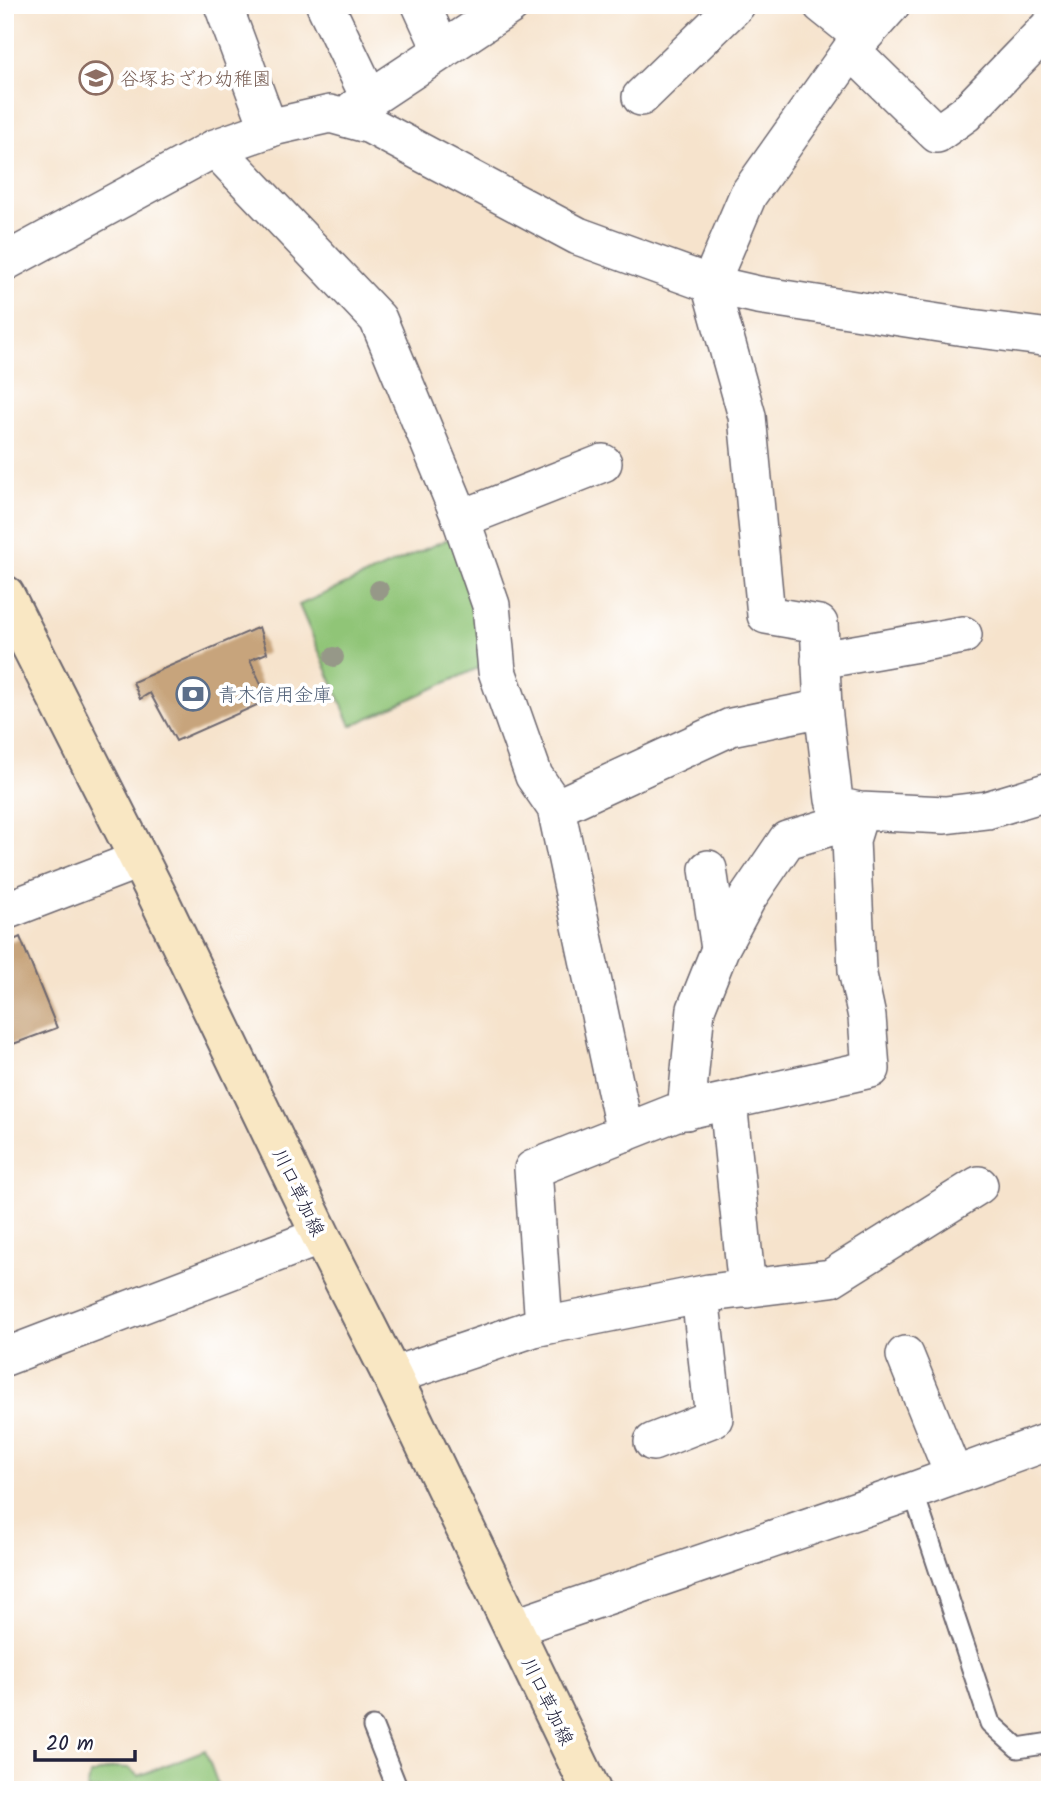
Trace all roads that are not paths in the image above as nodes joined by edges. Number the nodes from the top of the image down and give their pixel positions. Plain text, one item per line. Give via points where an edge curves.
1 (223, 5) edge
2 (325, 5) edge
3 (421, 5) edge
4 (511, 5) edge
5 (736, 5) edge
6 (822, 5) edge
7 (891, 5) edge
8 (1050, 26) edge
9 (857, 44) junction
10 (442, 51) junction
11 (641, 97) dead end
12 (359, 109) junction
13 (270, 129) junction
14 (215, 148) junction
15 (5, 262) edge
16 (710, 284) junction
17 (1050, 338) edge
18 (603, 463) dead end
19 (461, 519) junction
20 (5, 596) edge
21 (963, 635) dead end
22 (820, 660) junction
23 (823, 708) junction
24 (1050, 791) edge
25 (556, 808) junction
26 (860, 811) junction
27 (138, 860) junction
28 (708, 869) dead end
29 (5, 911) edge
30 (720, 949) junction
31 (728, 1101) junction
32 (686, 1111) junction
33 (625, 1133) junction
34 (979, 1185) dead end
35 (321, 1236) junction
36 (747, 1289) junction
37 (699, 1295) junction
38 (544, 1326) junction
39 (905, 1355) dead end
40 (5, 1357) edge
41 (392, 1376) junction
42 (1050, 1441) edge
43 (653, 1442) dead end
44 (954, 1476) junction
45 (913, 1491) junction
46 (513, 1628) junction
47 (373, 1727) dead end
48 (1050, 1743) edge
49 (398, 1790) edge
50 (591, 1790) edge

1 - 13 street
2 - 12 street
3 - 10 street
4 - 10 street
5 - 11 street
6 - 9 street
7 - 9 street
8 - 9 street via 965,114 937,134
9 - 16 street via 748,195
10 - 12 street
12 - 13 street
12 - 16 street via 370,125 578,236
13 - 14 street
14 - 15 street
14 - 19 street via 377,319
16 - 17 street
16 - 22 street via 747,416 766,615 819,624
18 - 19 street
19 - 25 street via 491,605 497,671 534,776
20 - 27 main road, 川口草加線
21 - 22 street
22 - 23 street
23 - 25 street via 731,727
23 - 26 street via 834,800 840,807
24 - 26 street via 987,810 945,815
25 - 33 street
26 - 30 street via 827,828 787,840
26 - 31 street via 851,840 857,970 871,1069
27 - 29 street
27 - 35 main road, 川口草加線
28 - 30 street
30 - 32 street via 696,1009
31 - 32 street
31 - 36 street
32 - 33 street
33 - 38 street via 533,1169
34 - 36 street via 831,1278
35 - 40 street
35 - 41 main road, 川口草加線
36 - 37 street
37 - 38 street
37 - 43 street via 714,1418
38 - 41 street
39 - 44 street
41 - 46 main road, 川口草加線
42 - 44 street
44 - 45 street
45 - 46 street
45 - 48 lane via 990,1723 1018,1748
46 - 50 main road, 川口草加線
47 - 49 lane

